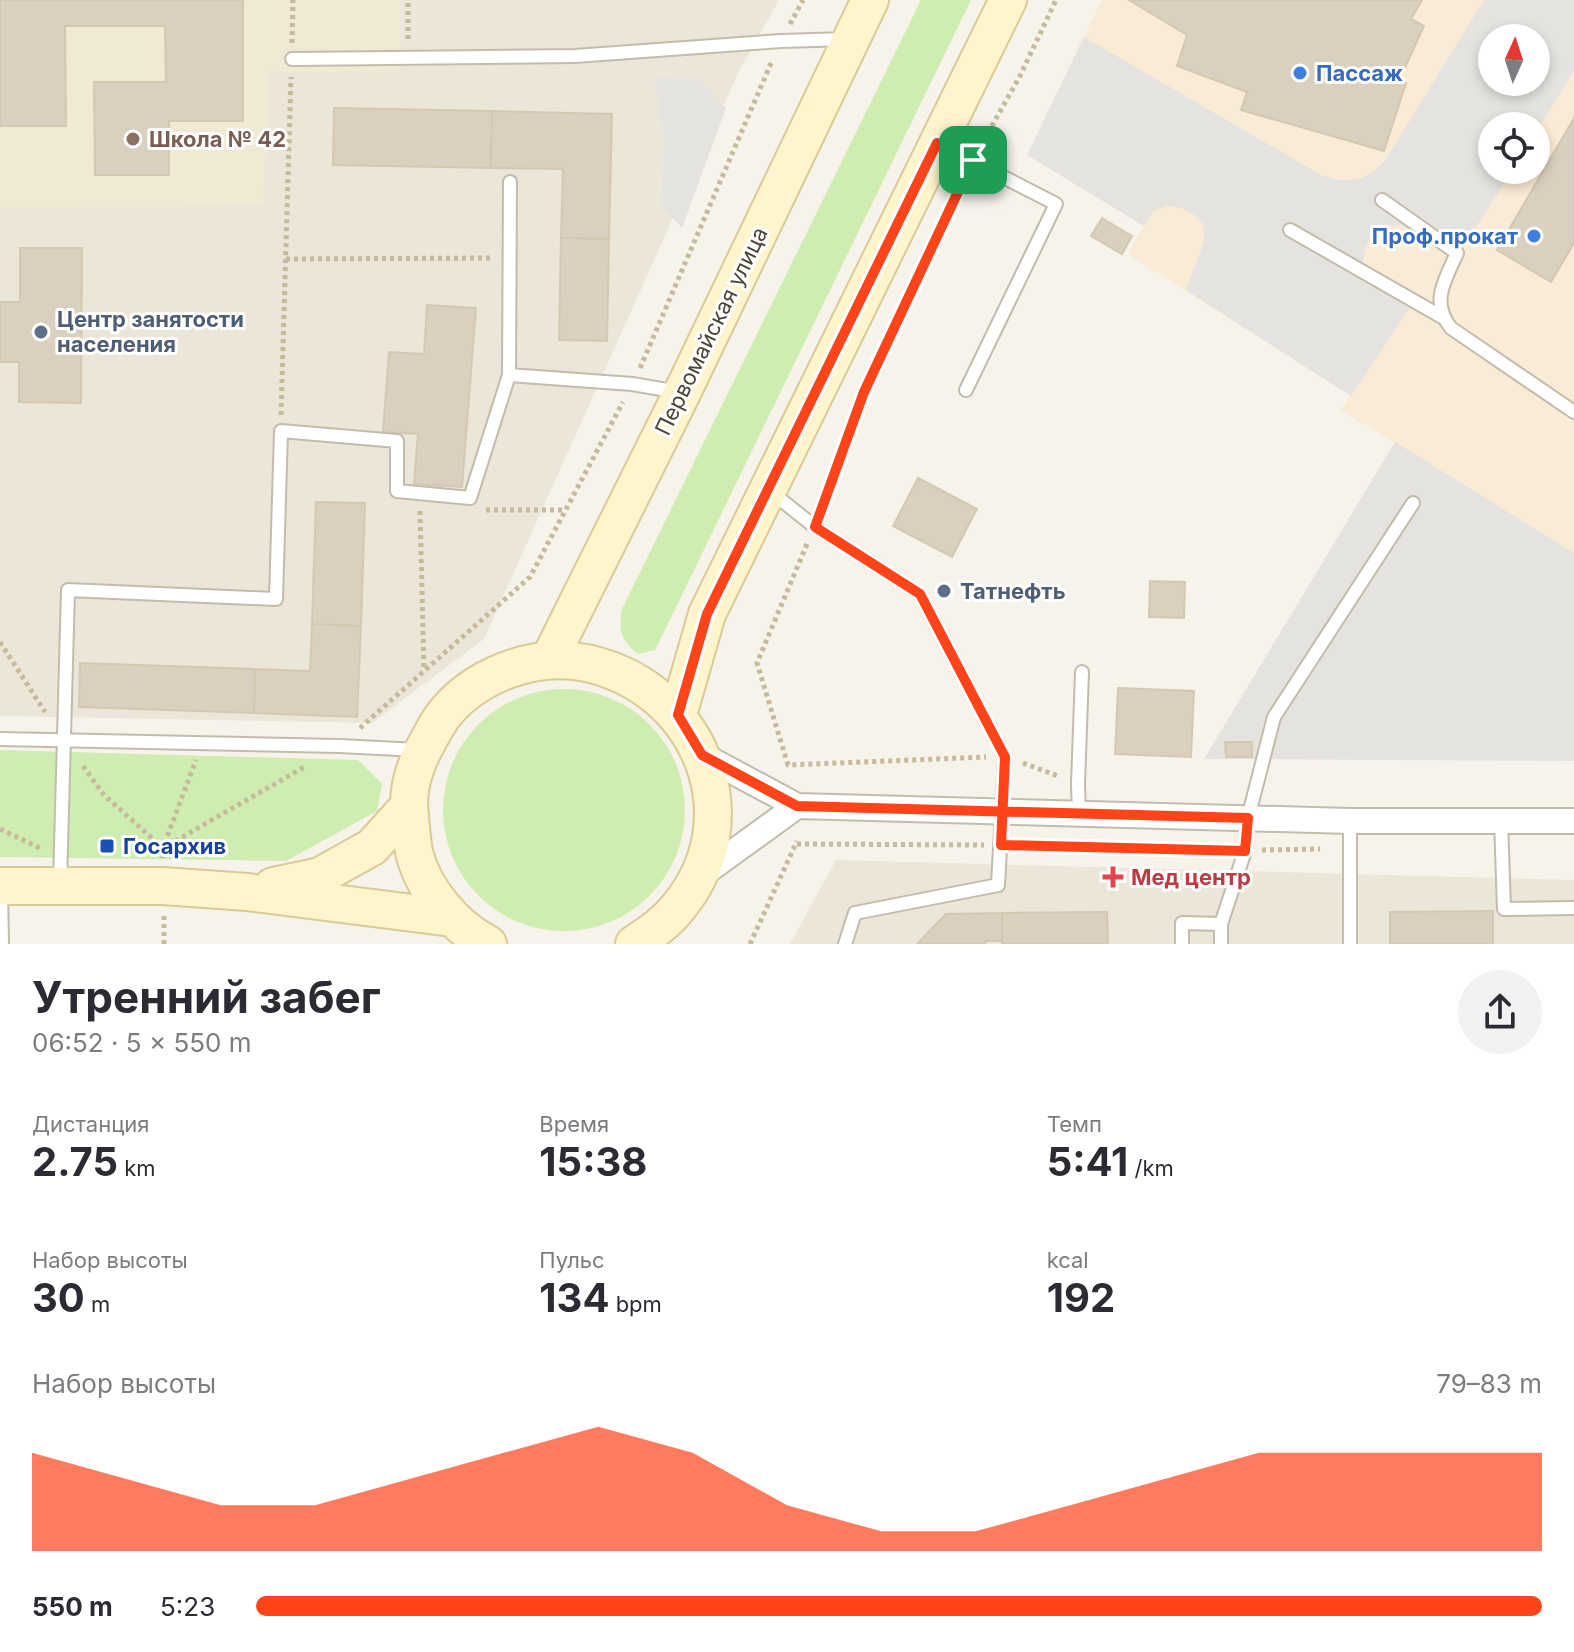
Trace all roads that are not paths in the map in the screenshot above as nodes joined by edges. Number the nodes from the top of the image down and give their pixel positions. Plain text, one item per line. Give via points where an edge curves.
1 (870, 0) edge
2 (1008, 0) edge
3 (851, 39) junction
4 (292, 59) road end
5 (937, 143) junction
6 (510, 182) dead end
7 (1382, 200) dead end
8 (1290, 230) dead end
9 (1442, 317) junction
10 (509, 375) junction
11 (966, 390) dead end
12 (682, 393) junction
13 (1574, 412) edge
14 (767, 489) junction
15 (1413, 503) dead end
16 (549, 660) junction
17 (1082, 672) dead end
18 (678, 715) junction
19 (0, 739) edge
20 (64, 741) junction
21 (421, 751) junction
22 (702, 755) junction
23 (409, 806) junction
24 (797, 806) junction
25 (1004, 812) junction
26 (1079, 814) junction
27 (1248, 818) junction
28 (1350, 821) junction
29 (1501, 821) junction
30 (1574, 821) edge
31 (60, 872) junction
32 (698, 877) junction
33 (0, 886) edge
34 (247, 892) junction
35 (1574, 908) edge
36 (452, 918) junction
37 (1221, 924) junction
38 (649, 939) edge
39 (2, 944) edge
40 (488, 944) edge
41 (845, 944) edge
42 (1182, 944) edge
43 (1221, 944) edge
44 (1350, 944) edge

1 - 3 main road, Первомайская улица
2 - 5 main road
3 - 4 lane via 575,56
3 - 12 main road, Первомайская улица
5 - 11 lane via 1056,204
5 - 14 main road
6 - 10 lane
7 - 9 lane via 1457,253 1442,286
8 - 9 lane
9 - 13 lane
10 - 12 lane
10 - 20 lane via 470,498 397,491 397,441 281,431 276,599 68,590
12 - 16 main road, Первомайская улица
14 - 18 main road via 707,614
14 - 25 lane via 815,527 920,594 1005,757
15 - 27 lane via 1274,717
16 - 18 main road via 593,663 638,681
16 - 21 main road via 520,665 468,691 447,711
17 - 26 lane
18 - 22 main road
19 - 20 lane
20 - 21 lane
20 - 31 lane
21 - 23 main road
22 - 24 street
22 - 32 main road via 713,817
23 - 34 main road via 372,847 320,876
23 - 36 main road via 415,854 430,888
24 - 25 street
24 - 32 street
25 - 26 street
25 - 41 lane via 998,885 855,913
26 - 27 street
27 - 28 street
27 - 37 lane via 1245,851
28 - 29 street
28 - 44 lane
29 - 30 street
29 - 35 lane via 1504,909
31 - 33 main road
31 - 34 main road
32 - 38 main road
33 - 39 lane
34 - 36 main road
36 - 40 main road
37 - 42 lane via 1182,923
37 - 43 lane

